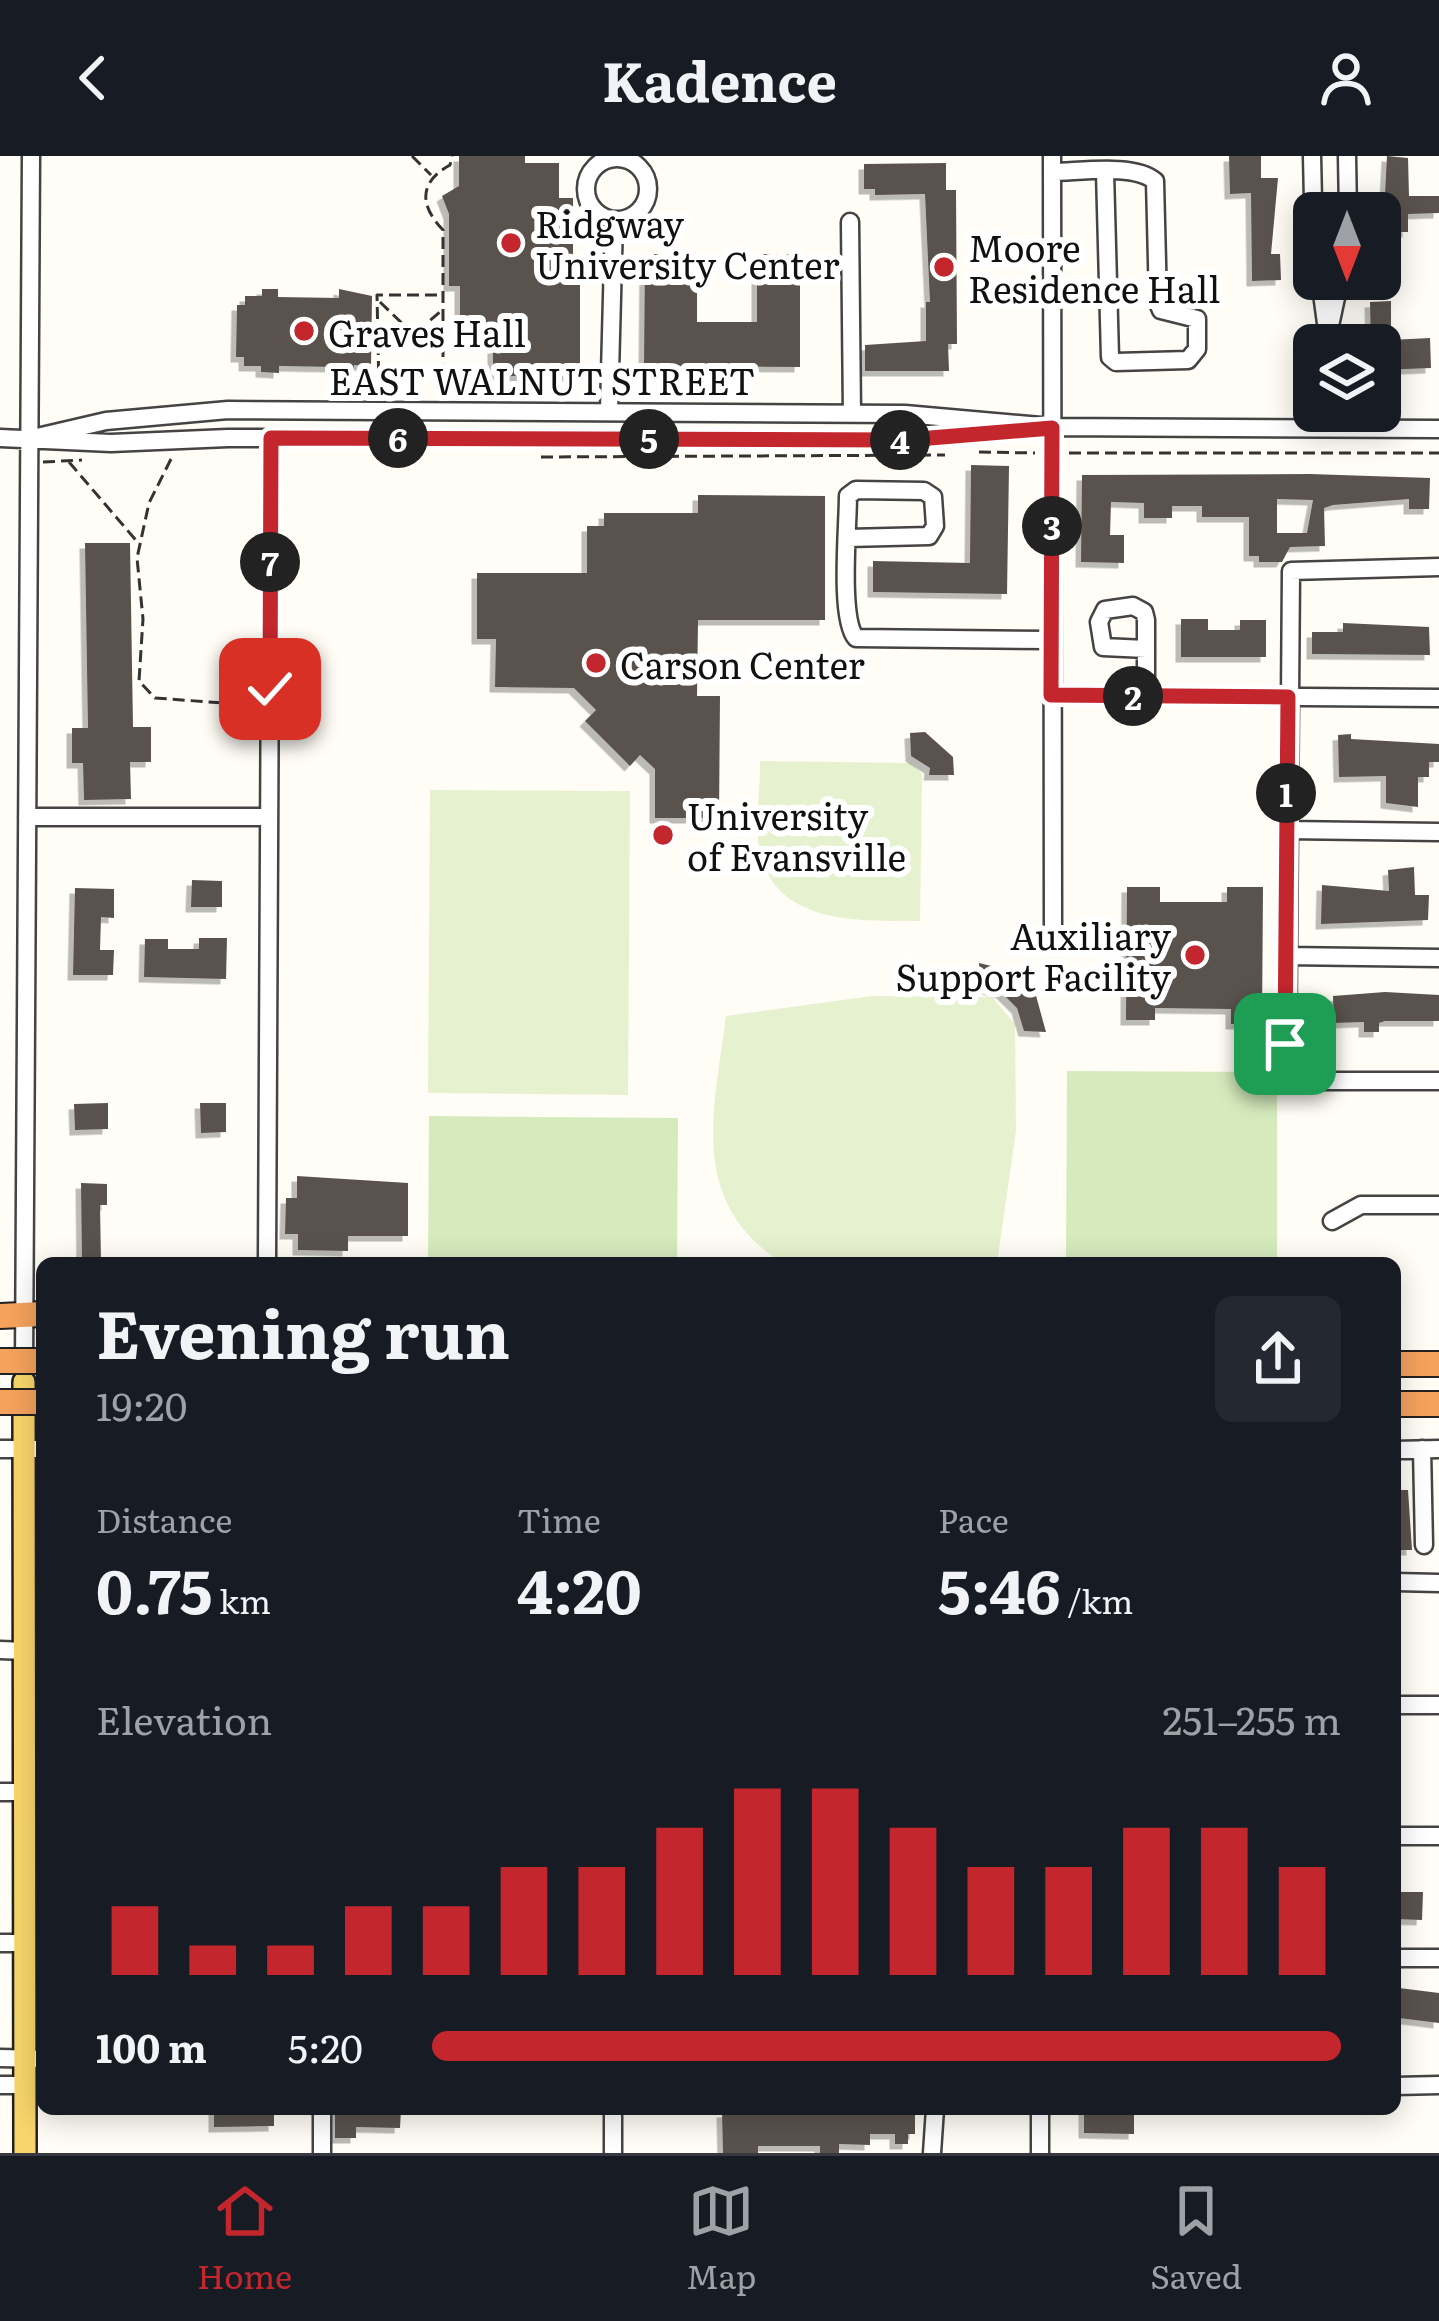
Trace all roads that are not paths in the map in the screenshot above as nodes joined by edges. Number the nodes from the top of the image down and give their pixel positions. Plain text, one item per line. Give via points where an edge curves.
1 (32, 156) edge
2 (1312, 156) edge
3 (1347, 156) edge
4 (1052, 164) edge
5 (1105, 172) junction
6 (1313, 192) edge
7 (1348, 192) edge
8 (614, 220) dead end
9 (850, 222) dead end
10 (609, 411) junction
11 (852, 414) junction
12 (1293, 421) edge
13 (1401, 426) edge
14 (1052, 428) junction
15 (1439, 429) edge
16 (0, 438) edge
17 (33, 438) junction
18 (271, 438) junction
19 (848, 538) junction
20 (1439, 567) edge
21 (1051, 640) junction
22 (1146, 650) dead end
23 (1051, 695) junction
24 (1147, 696) junction
25 (1288, 697) junction
26 (1439, 698) edge
27 (27, 817) junction
28 (269, 817) junction
29 (1286, 830) junction
30 (1439, 832) edge
31 (1053, 936) dead end
32 (1285, 956) junction
33 (1439, 958) edge
34 (1439, 1082) edge
35 (1439, 1205) edge
36 (1332, 1221) dead end
37 (267, 1257) edge
38 (22, 1315) edge
39 (0, 1361) edge
40 (36, 1361) edge
41 (1401, 1364) edge
42 (1439, 1364) edge
43 (24, 1382) joint
44 (0, 1402) edge
45 (36, 1402) edge
46 (1401, 1404) edge
47 (1439, 1404) edge
48 (21, 1449) edge
49 (1431, 1449) edge
50 (1401, 1450) edge
51 (32, 1545) edge
52 (1424, 1545) dead end
53 (1401, 1582) edge
54 (32, 1583) edge
55 (1439, 1583) edge
56 (33, 1623) edge
57 (0, 1651) edge
58 (25, 1651) junction
59 (1401, 1705) edge
60 (1439, 1705) edge
61 (0, 1792) edge
62 (32, 1794) edge
63 (1401, 1836) edge
64 (1439, 1836) edge
65 (34, 1844) edge
66 (34, 1914) edge
67 (0, 1943) edge
68 (26, 1943) junction
69 (1401, 1958) edge
70 (1439, 1958) edge
71 (33, 2018) edge
72 (0, 2058) edge
73 (33, 2058) edge
74 (0, 2085) edge
75 (25, 2085) junction
76 (1439, 2085) edge
77 (1401, 2086) edge
78 (322, 2115) edge
79 (613, 2115) edge
80 (935, 2115) edge
81 (1040, 2115) edge
82 (25, 2153) edge
83 (322, 2153) edge
84 (613, 2153) edge
85 (932, 2153) edge
86 (1040, 2153) edge

1 - 17 street
2 - 6 street
3 - 7 street
4 - 5 street
4 - 14 street
5 - 5 street via 1155,181 1158,303 1197,319 1197,350 1188,360 1110,357
8 - 10 street
9 - 11 street
10 - 11 street, EAST WALNUT STREET
10 - 17 street, EAST WALNUT STREET via 229,410 106,421
11 - 14 street, EAST WALNUT STREET
12 - 14 street, EAST WALNUT STREET
13 - 15 street, EAST WALNUT STREET
14 - 18 street, EAST WALNUT STREET via 906,440
14 - 21 street
16 - 17 street, EAST WALNUT STREET
17 - 18 street, EAST WALNUT STREET
17 - 27 street
18 - 28 street
19 - 19 street via 850,492 933,497 929,536
19 - 21 street via 848,625 856,638
20 - 25 street via 1291,571
21 - 23 street
22 - 24 street
23 - 24 street
23 - 31 street
24 - 25 street
25 - 26 street
25 - 29 street
27 - 28 street
27 - 38 street
28 - 37 street
29 - 30 street
29 - 32 street
32 - 33 street
32 - 34 street via 1287,1082
35 - 36 street via 1361,1205
38 - 43 street
39 - 40 highway, bridge
41 - 42 highway
43 - 48 main road
44 - 45 highway, bridge
46 - 47 highway
48 - 51 main road
49 - 50 street
49 - 52 street
51 - 54 main road
53 - 55 street
54 - 56 main road
56 - 58 main road
57 - 58 street
58 - 62 main road
59 - 60 street
61 - 62 street
62 - 65 main road
63 - 64 street
65 - 66 main road
66 - 68 main road
67 - 68 street
68 - 71 main road
69 - 70 street
71 - 73 main road
72 - 73 street
73 - 75 main road
74 - 75 street
75 - 82 main road
76 - 77 street
78 - 83 street
79 - 84 street
80 - 85 street
81 - 86 street

